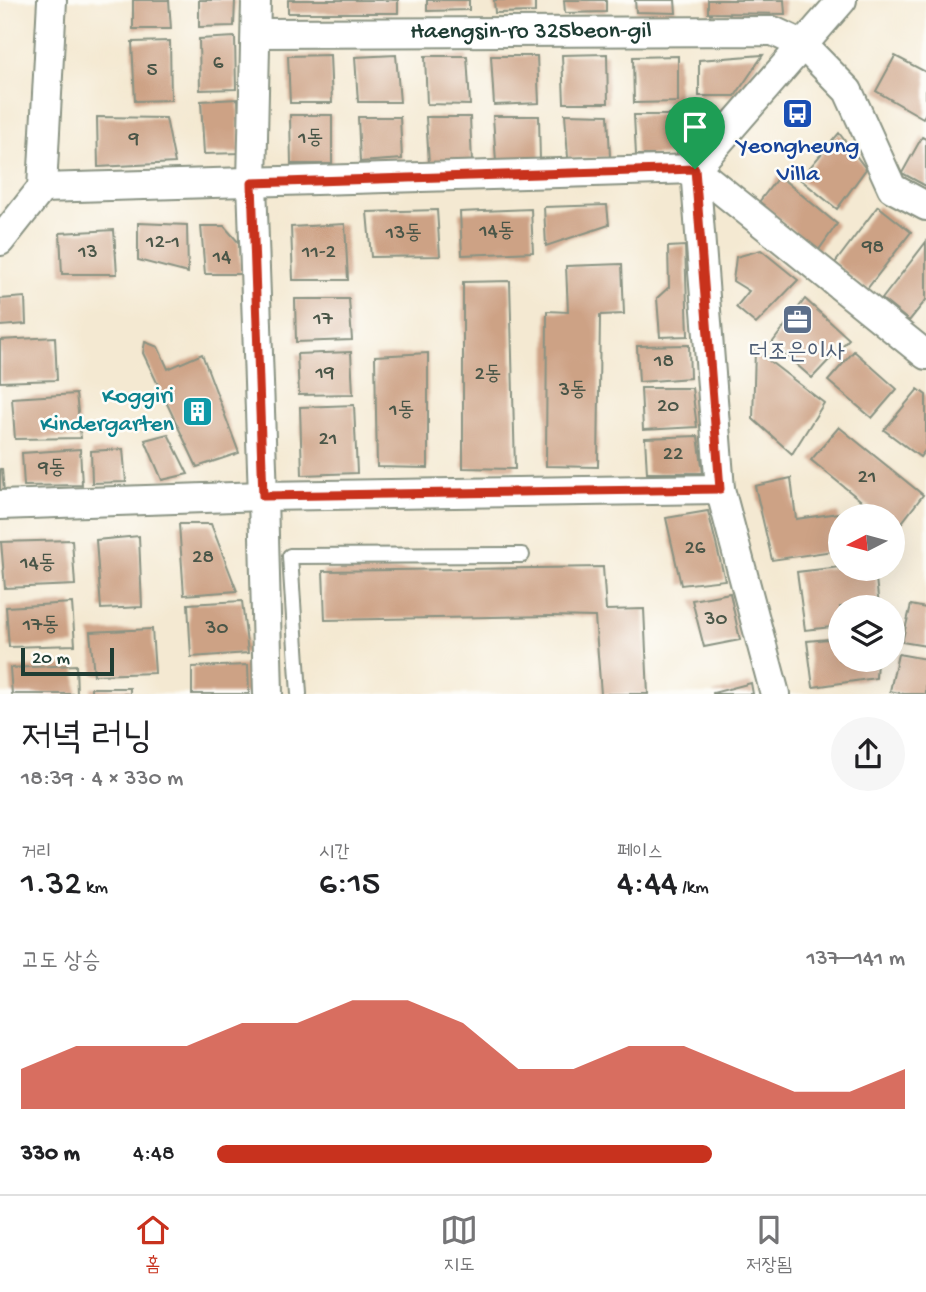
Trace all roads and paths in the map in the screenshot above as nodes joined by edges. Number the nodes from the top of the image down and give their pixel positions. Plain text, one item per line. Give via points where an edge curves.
1 (51, 0) edge
2 (256, 0) edge
3 (842, 0) edge
4 (256, 33) junction
5 (803, 44) junction
6 (695, 169) junction
7 (252, 183) junction
8 (42, 188) junction
9 (926, 205) edge
10 (0, 241) edge
11 (926, 355) edge
12 (720, 489) junction
13 (263, 496) junction
14 (0, 505) edge
15 (522, 555) dead end
16 (268, 694) edge
17 (299, 694) edge
18 (775, 694) edge

1 - 8 street
2 - 4 street
3 - 5 street
4 - 5 street, Haengsin-ro 325beon-gil via 773,31
4 - 7 street
5 - 6 street
5 - 9 street via 848,91 892,188
6 - 7 street
6 - 11 street
6 - 12 street
7 - 8 street
7 - 13 street
8 - 10 street
12 - 13 street
12 - 18 street
13 - 14 street
13 - 16 street
15 - 17 lane via 290,556

